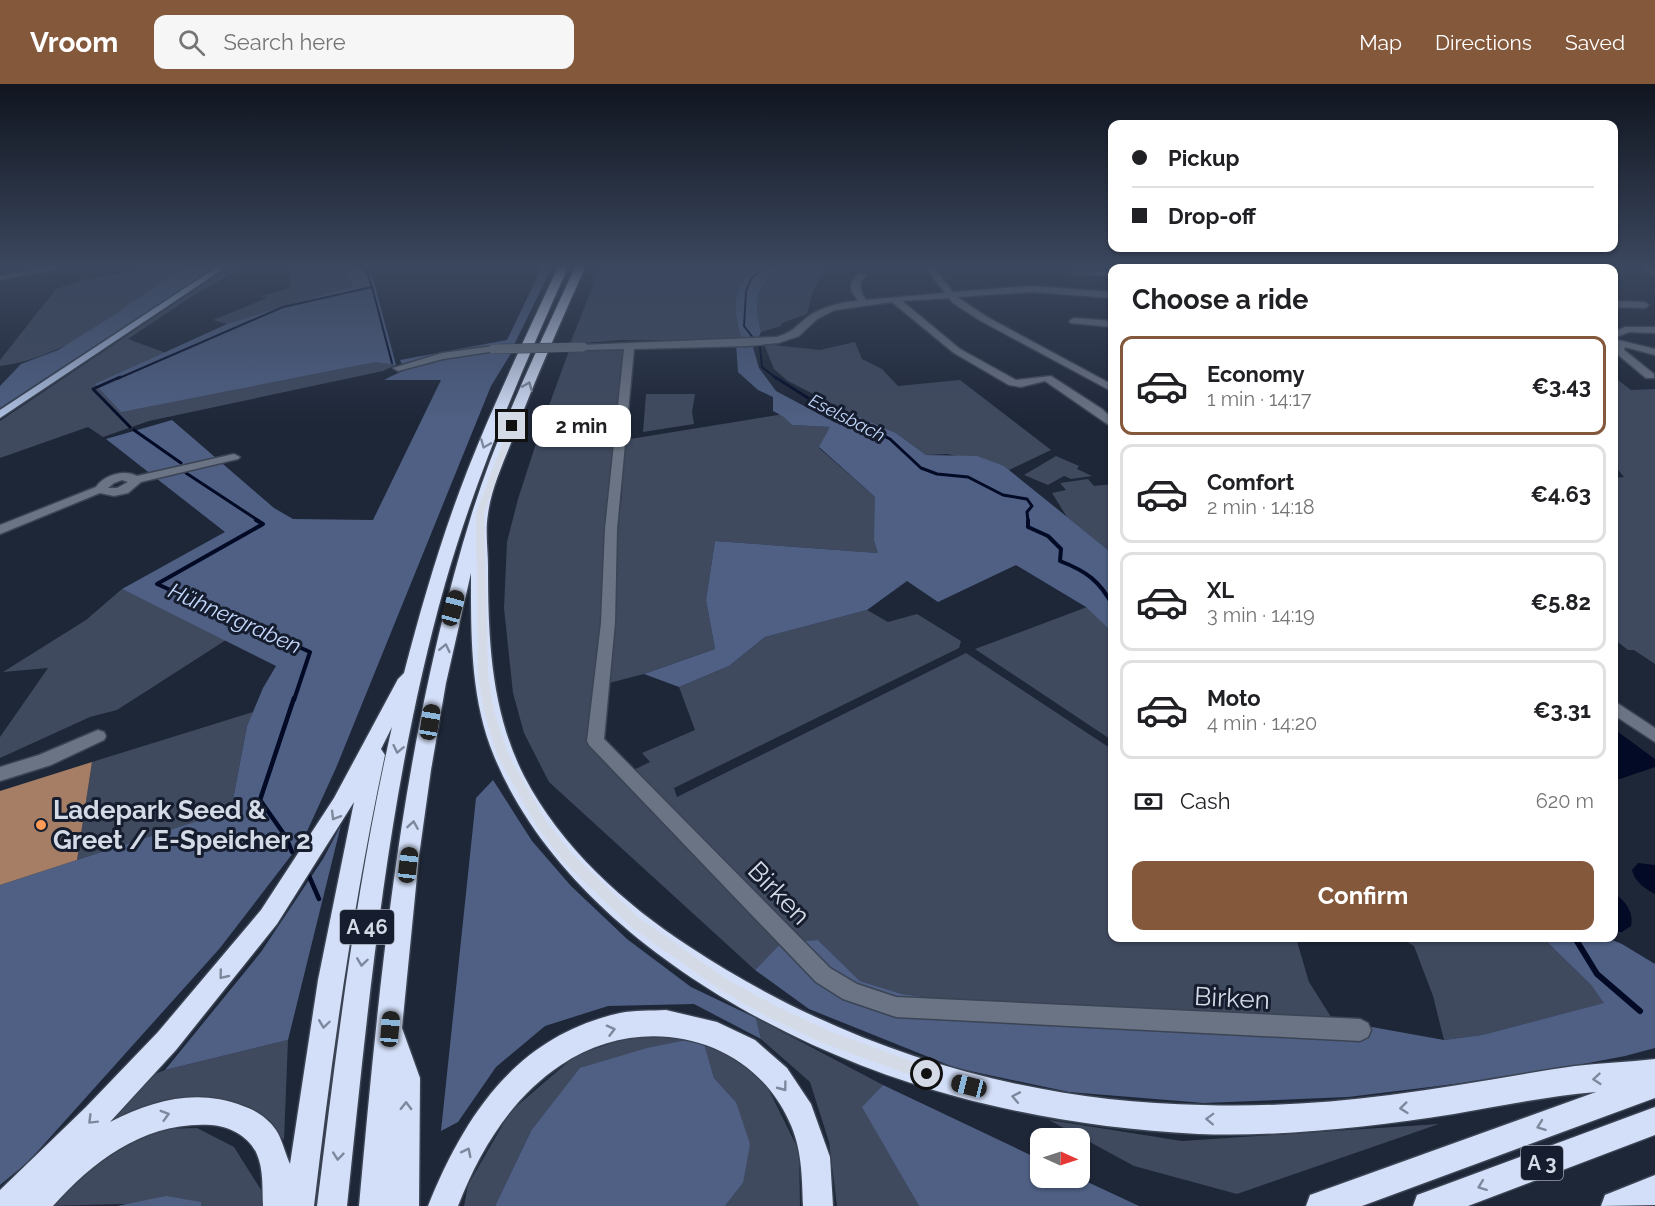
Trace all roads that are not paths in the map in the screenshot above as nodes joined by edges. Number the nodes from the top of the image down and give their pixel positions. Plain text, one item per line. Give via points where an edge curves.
1 (146, 317) edge
2 (540, 317) edge
3 (558, 317) edge
4 (815, 317) edge
5 (917, 317) edge
6 (981, 317) edge
7 (1074, 321) dead end
8 (1108, 324) edge
9 (1655, 330) edge
10 (1618, 333) edge
11 (1618, 343) edge
12 (628, 346) junction
13 (1618, 347) edge
14 (1655, 352) edge
15 (398, 368) dead end
16 (1650, 376) dead end
17 (1108, 386) edge
18 (0, 415) edge
19 (1108, 420) edge
20 (234, 456) dead end
21 (480, 513) junction
22 (0, 530) edge
23 (421, 651) junction
24 (1618, 710) edge
25 (382, 727) junction
26 (98, 736) dead end
27 (1655, 736) edge
28 (0, 774) edge
29 (390, 1029) junction
30 (1360, 1030) dead end
31 (1655, 1074) edge
32 (1655, 1084) edge
33 (1655, 1121) edge
34 (1655, 1190) edge
35 (5, 1206) edge
36 (33, 1206) edge
37 (278, 1206) edge
38 (300, 1206) edge
39 (332, 1206) edge
40 (374, 1206) edge
41 (404, 1206) edge
42 (443, 1206) edge
43 (818, 1206) edge
44 (1321, 1206) edge
45 (1428, 1206) edge
46 (1616, 1206) edge

1 - 18 main road
2 -> 23 highway, A 46 via 476,469 445,558
21 -> 3 highway, A 46
4 - 12 street via 788,338
5 - 19 street via 968,358 1013,383 1047,378
6 - 17 street
7 - 8 street
9 - 10 street via 1628,329
11 - 14 street
12 - 15 street, bridge via 493,349 442,356
12 - 30 street, Birken via 611,529 608,623 595,741 823,975 851,992 896,1007
13 - 16 street via 1623,356
20 - 22 street via 136,480 116,478 101,489
29 -> 21 highway, A 46 via 409,854 432,705 453,608
31 -> 21 highway via 1567,1081 1408,1108 1293,1119 1148,1117 1082,1109 948,1081 876,1057 771,1011 723,985 634,922 568,859 522,792 497,737 483,675
23 - 25 highway
23 -> 39 highway, A 46 via 379,850
24 - 27 street
25 -> 35 highway via 322,839 262,925 167,1041
25 -> 38 highway via 328,993
26 - 28 street via 45,760
29 - 40 highway, A 46
41 -> 29 highway via 406,1078
32 -> 44 highway
33 -> 45 highway, A 3
34 - 46 highway
36 -> 37 highway via 53,1182 103,1142 143,1122 179,1111 206,1110 235,1114 258,1128 273,1153 280,1184
42 -> 43 highway via 471,1144 499,1103 535,1068 574,1042 613,1028 654,1023 696,1026 730,1039 766,1063 797,1105 813,1146

